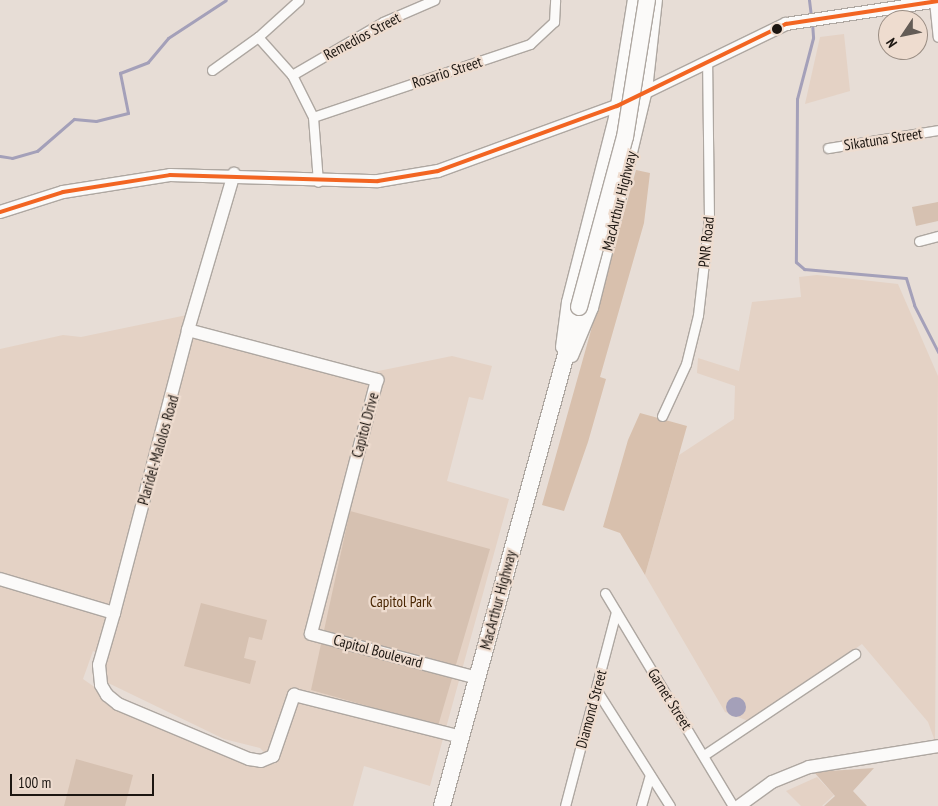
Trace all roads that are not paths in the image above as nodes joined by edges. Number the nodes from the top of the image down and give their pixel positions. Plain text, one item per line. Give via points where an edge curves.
1 (298, 0) edge
2 (434, 0) edge
3 (555, 0) edge
4 (634, 0) edge
5 (647, 0) edge
6 (656, 0) edge
7 (929, 1) edge
8 (258, 37) junction
9 (938, 37) edge
10 (707, 61) junction
11 (212, 70) dead end
12 (292, 75) junction
13 (646, 90) junction
14 (617, 106) junction
15 (312, 117) junction
16 (938, 130) edge
17 (828, 148) dead end
18 (234, 174) junction
19 (318, 182) junction
20 (0, 212) edge
21 (938, 236) edge
22 (919, 241) dead end
23 (188, 330) junction
24 (555, 395) junction
25 (662, 416) dead end
26 (0, 580) edge
27 (604, 593) dead end
28 (319, 600) joint
29 (616, 612) junction
30 (114, 613) junction
31 (855, 654) dead end
32 (477, 678) junction
33 (597, 691) junction
34 (462, 737) junction
35 (938, 746) edge
36 (704, 755) junction
37 (650, 775) junction
38 (442, 806) edge
39 (565, 806) edge
40 (641, 806) edge
41 (670, 806) edge
42 (733, 806) edge
43 (739, 806) edge

1 - 8 street
2 - 12 street, Remedios Street via 384,22
3 - 15 street, Rosario Street via 554,22 530,44
4 - 14 main road, MacArthur Highway
5 - 24 highway, MacArthur Highway, bridge via 626,137
6 - 13 main road, MacArthur Highway
7 - 9 street
7 - 10 main road via 774,29
8 - 11 street
8 - 12 street
10 - 13 main road
10 - 25 street, PNR Road via 709,218 696,323 684,371
12 - 15 street
13 - 14 main road
13 - 24 main road, MacArthur Highway via 592,308
14 - 19 main road via 438,171 378,181
14 - 24 main road, MacArthur Highway via 568,302
15 - 19 street
16 - 17 street, Sikatuna Street
18 - 19 main road
18 - 20 main road via 121,181 63,192
18 - 23 main road, Plaridel-Malolos Road
21 - 22 street
23 - 28 main road, Capitol Drive via 377,380
23 - 30 main road, Plaridel-Malolos Road
24 - 32 highway, MacArthur Highway
26 - 30 main road
27 - 29 street, Garnet Street
28 - 32 main road, Capitol Boulevard via 311,634
29 - 33 street, Diamond Street
29 - 36 street, Garnet Street
30 - 34 main road via 98,676 107,695 118,704 261,761 268,760 278,747 294,695
31 - 36 street
32 - 34 highway, MacArthur Highway
33 - 37 street
33 - 39 street, Diamond Street
34 - 38 highway, MacArthur Highway
35 - 43 main road via 808,766 772,782
36 - 42 street, Garnet Street
37 - 40 street
37 - 41 street

